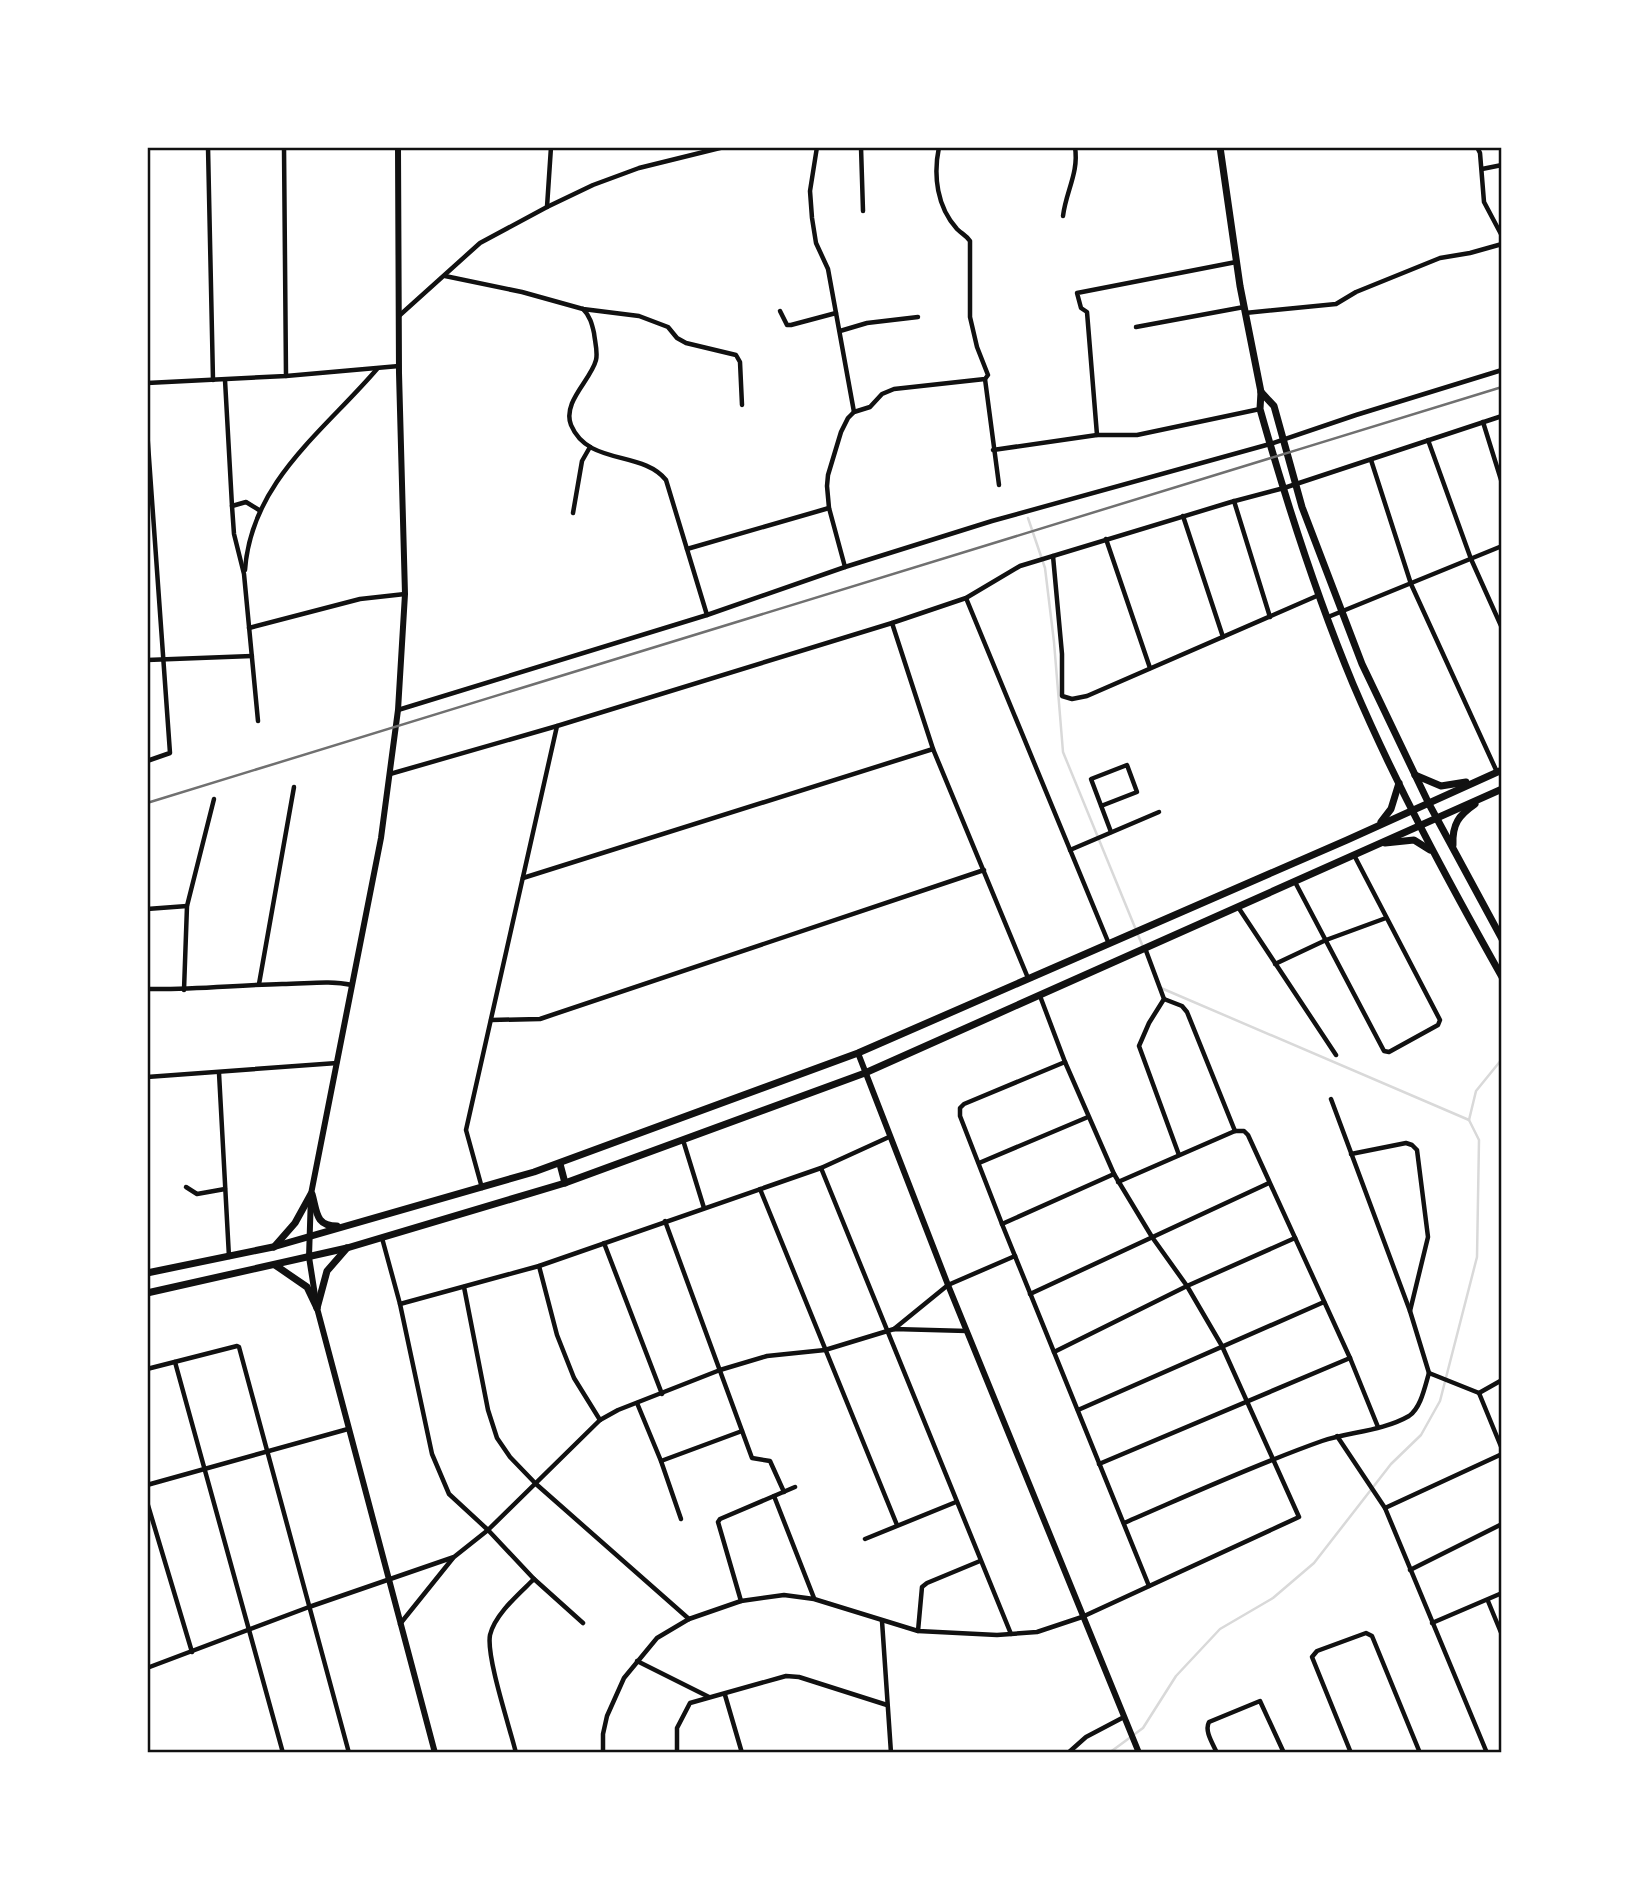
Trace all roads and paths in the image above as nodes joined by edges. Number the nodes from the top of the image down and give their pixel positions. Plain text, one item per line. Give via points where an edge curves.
1 (208, 147) edge
2 (284, 147) edge
3 (398, 147) edge
4 (551, 147) edge
5 (724, 147) edge
6 (817, 147) edge
7 (861, 147) edge
8 (939, 147) edge
9 (1075, 147) edge
10 (1220, 147) edge
11 (1476, 147) edge
12 (1502, 165) edge
13 (1482, 169) junction
14 (547, 207) junction
15 (863, 211) dead end
16 (1063, 216) dead end
17 (1502, 236) edge
18 (1502, 244) edge
19 (1236, 262) junction
20 (444, 276) junction
21 (583, 309) junction
22 (1244, 310) junction
23 (779, 311) dead end
24 (836, 313) junction
25 (400, 315) junction
26 (918, 317) dead end
27 (1136, 327) dead end
28 (840, 331) junction
29 (399, 366) junction
30 (378, 369) junction
31 (1502, 370) edge
32 (286, 376) junction
33 (985, 379) junction
34 (213, 380) junction
35 (225, 380) junction
36 (147, 383) edge
37 (1261, 392) junction
38 (743, 405) dead end
39 (1260, 409) junction
40 (854, 412) junction
41 (1502, 416) edge
42 (1483, 422) junction
43 (147, 430) edge
44 (1097, 435) junction
45 (1283, 440) junction
46 (1428, 440) junction
47 (1270, 444) junction
48 (590, 447) junction
49 (993, 450) junction
50 (1371, 460) junction
51 (1502, 483) edge
52 (1296, 484) junction
53 (999, 485) dead end
54 (1284, 488) junction
55 (1234, 501) junction
56 (232, 506) junction
57 (829, 508) junction
58 (259, 510) junction
59 (573, 513) dead end
60 (1183, 516) junction
61 (1106, 539) junction
62 (1502, 546) edge
63 (687, 549) junction
64 (1053, 556) junction
65 (1471, 559) junction
66 (845, 567) junction
67 (244, 575) junction
68 (1410, 584) junction
69 (405, 594) junction
70 (1319, 595) junction
71 (966, 598) junction
72 (1342, 612) junction
73 (708, 615) junction
74 (1327, 617) junction
75 (1270, 618) junction
76 (892, 623) junction
77 (249, 628) junction
78 (1502, 628) edge
79 (1223, 637) junction
80 (252, 656) junction
81 (164, 659) junction
82 (147, 660) edge
83 (1150, 668) junction
84 (398, 710) junction
85 (258, 721) dead end
86 (558, 726) junction
87 (933, 748) junction
88 (147, 761) edge
89 (1499, 771) edge
90 (390, 774) junction
91 (1415, 775) junction
92 (1481, 779) junction
93 (1399, 782) junction
94 (294, 787) dead end
95 (1502, 789) edge
96 (1490, 794) junction
97 (214, 799) dead end
98 (1429, 804) junction
99 (1101, 806) junction
100 (1412, 811) junction
101 (1159, 812) dead end
102 (1436, 817) junction
103 (1418, 825) junction
104 (1367, 831) junction
105 (1111, 832) junction
106 (1374, 845) junction
107 (1453, 849) junction
108 (1070, 850) junction
109 (1433, 854) junction
110 (1353, 855) junction
111 (984, 870) junction
112 (523, 878) junction
113 (1295, 882) junction
114 (1201, 904) junction
115 (187, 906) junction
116 (1238, 907) junction
117 (147, 909) edge
118 (1386, 918) junction
119 (1207, 921) junction
120 (1502, 939) edge
121 (1326, 940) junction
122 (1109, 944) junction
123 (1144, 948) junction
124 (1275, 964) junction
125 (1502, 977) edge
126 (1029, 980) junction
127 (259, 984) junction
128 (353, 985) junction
129 (147, 989) edge
130 (184, 990) junction
131 (1040, 996) junction
132 (1164, 999) junction
133 (491, 1020) junction
134 (858, 1054) junction
135 (1336, 1055) dead end
136 (1065, 1062) junction
137 (338, 1063) junction
138 (219, 1073) junction
139 (865, 1073) junction
140 (147, 1077) edge
141 (1331, 1099) dead end
142 (1088, 1117) junction
143 (1235, 1131) junction
144 (889, 1137) junction
145 (683, 1140) junction
146 (1351, 1154) junction
147 (1179, 1155) junction
148 (979, 1163) junction
149 (560, 1164) junction
150 (821, 1168) junction
151 (1114, 1174) junction
152 (1118, 1182) junction
153 (565, 1183) junction
154 (1269, 1183) junction
155 (186, 1187) dead end
156 (482, 1188) junction
157 (225, 1189) junction
158 (760, 1189) junction
159 (312, 1194) junction
160 (705, 1208) junction
161 (666, 1221) junction
162 (1002, 1224) junction
163 (348, 1227) junction
164 (308, 1237) junction
165 (1152, 1237) junction
166 (382, 1238) junction
167 (1295, 1238) junction
168 (604, 1243) junction
169 (273, 1247) junction
170 (347, 1248) junction
171 (1015, 1256) junction
172 (229, 1257) junction
173 (309, 1257) junction
174 (275, 1265) junction
175 (539, 1266) junction
176 (147, 1273) edge
177 (948, 1285) junction
178 (1187, 1286) junction
179 (464, 1287) junction
180 (147, 1293) edge
181 (1030, 1294) junction
182 (1324, 1302) junction
183 (400, 1304) junction
184 (317, 1308) junction
185 (1410, 1311) junction
186 (894, 1329) junction
187 (886, 1331) junction
188 (967, 1331) junction
189 (1222, 1346) junction
190 (825, 1350) junction
191 (1054, 1352) junction
192 (1350, 1358) junction
193 (175, 1362) junction
194 (147, 1369) edge
195 (720, 1370) junction
196 (1429, 1373) junction
197 (1502, 1380) edge
198 (1479, 1393) junction
199 (662, 1394) junction
200 (1246, 1401) junction
201 (636, 1404) junction
202 (1078, 1410) junction
203 (600, 1420) junction
204 (1378, 1427) junction
205 (348, 1429) junction
206 (742, 1431) junction
207 (1337, 1436) junction
208 (267, 1451) junction
209 (1502, 1452) edge
210 (1273, 1459) junction
211 (661, 1461) junction
212 (1100, 1464) junction
213 (203, 1469) junction
214 (536, 1484) junction
215 (147, 1485) edge
216 (795, 1487) dead end
217 (784, 1492) junction
218 (774, 1496) junction
219 (147, 1502) edge
220 (956, 1502) junction
221 (1385, 1508) junction
222 (681, 1519) dead end
223 (1124, 1523) junction
224 (1502, 1524) edge
225 (897, 1525) junction
226 (488, 1530) junction
227 (865, 1539) dead end
228 (454, 1557) junction
229 (980, 1562) junction
230 (1410, 1570) junction
231 (534, 1579) junction
232 (388, 1580) junction
233 (1149, 1586) junction
234 (1502, 1593) edge
235 (814, 1599) junction
236 (1488, 1600) junction
237 (741, 1601) junction
238 (309, 1607) junction
239 (1082, 1617) junction
240 (689, 1619) junction
241 (882, 1621) junction
242 (583, 1623) dead end
243 (1432, 1623) junction
244 (400, 1624) junction
245 (250, 1630) junction
246 (918, 1631) junction
247 (1011, 1634) junction
248 (1502, 1635) edge
249 (192, 1652) junction
250 (637, 1661) junction
251 (147, 1668) edge
252 (724, 1695) junction
253 (710, 1697) junction
254 (887, 1705) junction
255 (1124, 1717) junction
256 (283, 1753) edge
257 (349, 1753) edge
258 (435, 1753) edge
259 (516, 1753) edge
260 (603, 1753) edge
261 (677, 1753) edge
262 (742, 1753) edge
263 (891, 1753) edge
264 (1069, 1753) edge
265 (1139, 1753) edge
266 (1217, 1753) edge
267 (1284, 1753) edge
268 (1351, 1753) edge
269 (1420, 1753) edge
270 (1487, 1753) edge

1 - 34 street
2 - 32 street
3 - 25 main road
4 - 14 street
5 - 14 street via 639,168
6 - 24 street via 810,191 812,218
7 - 15 street
8 - 33 street via 936,167 944,211 970,241 970,317 988,375
9 - 16 street via 1077,162
10 - 19 main road
11 - 13 street
12 - 13 street
13 - 17 street via 1484,202
14 - 20 street via 480,243
18 - 22 street via 1440,258 1336,304
19 - 22 main road
19 - 44 street via 1077,293 1087,312
20 - 21 street
20 - 25 street
21 - 38 street via 639,316 668,327 686,343 736,355
21 - 48 street via 593,330 596,362 574,400 570,418
22 - 27 street
22 - 37 main road
23 - 24 street via 788,325
24 - 28 street
25 - 29 main road
26 - 28 street
28 - 40 street
29 - 30 street
29 - 69 main road
30 - 32 street
30 - 58 street via 304,446
31 - 45 street
32 - 35 street
33 - 40 street via 894,389 870,407
33 - 49 street
34 - 35 street
34 - 36 street
35 - 56 street
37 - 39 main road
37 - 45 main road via 1273,406
39 - 44 street via 1137,435
39 - 47 main road
40 - 57 street via 841,432 828,475
41 - 42 street
42 - 46 street
42 - 51 street
43 - 81 street
44 - 49 street
45 - 47 street
45 - 52 main road
46 - 50 street
46 - 65 street
47 - 54 main road
47 - 66 street
48 - 59 street via 582,461
48 - 63 street via 659,471 666,480
49 - 53 street
50 - 52 street
50 - 68 street
52 - 54 street
52 - 72 main road
54 - 55 street
54 - 70 main road
55 - 60 street
55 - 75 street
56 - 58 street via 246,502
56 - 67 street
57 - 63 street
57 - 66 street
58 - 67 street via 247,545
60 - 61 street
60 - 79 street
61 - 64 street
61 - 83 street
62 - 65 street
63 - 73 street
64 - 71 street via 1020,566
64 - 83 street via 1062,696 1087,695
65 - 68 street
65 - 78 street
66 - 73 street
67 - 77 street
68 - 72 street
68 - 89 street
69 - 77 street via 360,599
69 - 84 main road
70 - 74 main road
70 - 75 street
71 - 76 street
71 - 108 street
72 - 74 street
72 - 91 main road
73 - 84 street
74 - 93 main road
75 - 79 street
76 - 86 street
76 - 87 street
77 - 80 street
79 - 83 street
80 - 81 street
80 - 85 street
81 - 82 street
81 - 88 street via 170,753
84 - 90 main road
86 - 90 street
86 - 112 street
87 - 111 street
87 - 112 street
89 - 92 main road
90 - 128 main road
91 - 92 main road via 1441,786
91 - 98 main road
92 - 98 main road
93 - 100 main road
93 - 104 main road via 1391,809
94 - 127 street
95 - 96 main road
96 - 102 main road
96 - 107 main road via 1462,812 1452,831
97 - 115 street
98 - 100 main road
98 - 102 main road
99 - 99 street via 1091,779 1127,765 1138,792
99 - 105 street
100 - 103 main road
100 - 104 main road
101 - 105 street
102 - 103 main road
102 - 107 main road
103 - 106 main road
103 - 109 main road
104 - 114 main road
105 - 108 street
106 - 109 main road via 1414,840
106 - 110 main road
107 - 120 main road
108 - 122 street
109 - 125 main road
110 - 113 main road
110 - 118 street
111 - 126 street
111 - 133 street via 540,1019
112 - 133 street
113 - 116 main road
113 - 121 street
114 - 119 main road
114 - 122 main road
115 - 117 street
115 - 130 street
116 - 119 main road
116 - 124 street
118 - 121 street
118 - 121 street via 1440,1020 1389,1052 1384,1051
119 - 123 main road
121 - 124 street
122 - 126 main road
123 - 131 main road
123 - 132 street
124 - 135 street
126 - 134 main road
127 - 128 street
127 - 130 street
128 - 137 main road
129 - 130 street
131 - 136 street
131 - 139 main road
132 - 143 street via 1187,1012
132 - 147 street via 1139,1046
133 - 156 street via 466,1130
134 - 139 main road
134 - 149 main road
136 - 142 street
136 - 148 street via 960,1108
137 - 138 street
137 - 159 main road
138 - 140 street
138 - 157 street
139 - 144 main road
139 - 145 main road
141 - 146 street
142 - 148 street
142 - 151 street
143 - 147 street
143 - 154 street via 1248,1135
144 - 150 street
144 - 177 main road
145 - 153 main road
145 - 160 street
146 - 185 street
146 - 185 street via 1406,1143 1417,1150 1428,1237
147 - 152 street
148 - 162 street
149 - 153 main road
149 - 156 main road
150 - 158 street
150 - 187 street
151 - 152 street
151 - 162 street
152 - 165 street
153 - 166 main road
154 - 165 street
154 - 167 street
155 - 157 street via 197,1194
156 - 163 main road
157 - 172 street
158 - 160 street
158 - 190 street
159 - 163 main road via 321,1222
159 - 164 main road
159 - 169 main road
160 - 161 street
161 - 168 street
161 - 195 street
162 - 171 street
163 - 164 main road
164 - 169 main road
164 - 173 main road
165 - 178 street
165 - 181 street
166 - 170 main road
166 - 183 street
167 - 178 street
167 - 182 street
168 - 175 street
168 - 199 street
169 - 172 main road
170 - 173 main road
170 - 184 main road via 327,1271
171 - 177 street
171 - 181 street
172 - 176 main road
173 - 174 main road
173 - 184 main road
174 - 180 main road
174 - 184 main road via 307,1287
175 - 179 street
175 - 203 street via 574,1378
177 - 186 street
177 - 188 main road
178 - 189 street
178 - 191 street
179 - 183 street
179 - 214 street via 497,1438
181 - 191 street
182 - 189 street
182 - 192 street
183 - 226 street via 432,1454 449,1494
184 - 205 main road
185 - 196 street
186 - 187 street
186 - 188 street
187 - 190 street
187 - 220 street
188 - 239 main road
189 - 200 street
189 - 202 street
190 - 195 street via 767,1356
190 - 225 street
191 - 202 street
192 - 200 street
192 - 204 street
193 - 194 street
193 - 208 street via 238,1346
193 - 213 street
195 - 199 street
195 - 206 street
196 - 198 street
196 - 204 street via 1410,1415
197 - 198 street
198 - 209 street
199 - 201 street
200 - 210 street
200 - 212 street
201 - 203 street
201 - 211 street
202 - 212 street
203 - 214 street
204 - 207 street
205 - 208 street
205 - 232 main road
206 - 211 street
206 - 217 street via 752,1458 771,1461
207 - 210 street
207 - 221 street
208 - 213 street
208 - 238 street
209 - 221 street
210 - 223 street
210 - 233 street via 1299,1517
211 - 222 street
212 - 223 street
213 - 215 street
213 - 245 street
214 - 226 street
214 - 240 street
216 - 217 street
217 - 218 street
218 - 235 street
218 - 237 street via 718,1522
219 - 249 street
220 - 225 street
220 - 229 street
221 - 230 street
223 - 233 street
224 - 230 street
225 - 227 street
226 - 228 street
226 - 231 street
228 - 232 street
228 - 244 street
229 - 246 street via 922,1587
229 - 247 street
230 - 243 street
231 - 242 street
231 - 259 street via 513,1600 491,1634 490,1652
232 - 238 street
232 - 244 main road
233 - 239 street
234 - 236 street
235 - 237 street via 784,1595
235 - 241 street
236 - 243 street
236 - 248 street
237 - 240 street
238 - 245 street
238 - 257 street
239 - 247 street via 1037,1632
239 - 255 main road
240 - 250 street via 657,1638
241 - 246 street
241 - 254 street
243 - 270 street
244 - 258 main road
245 - 249 street
245 - 256 street
246 - 247 street
249 - 251 street
250 - 253 street
250 - 260 street via 612,1702
252 - 253 street
252 - 254 street via 786,1676
252 - 262 street
253 - 261 street via 687,1706 677,1728
254 - 263 street
255 - 264 street via 1086,1737
255 - 265 main road
266 - 267 street via 1209,1722 1260,1701
268 - 269 street via 1312,1657 1366,1633 1372,1636

